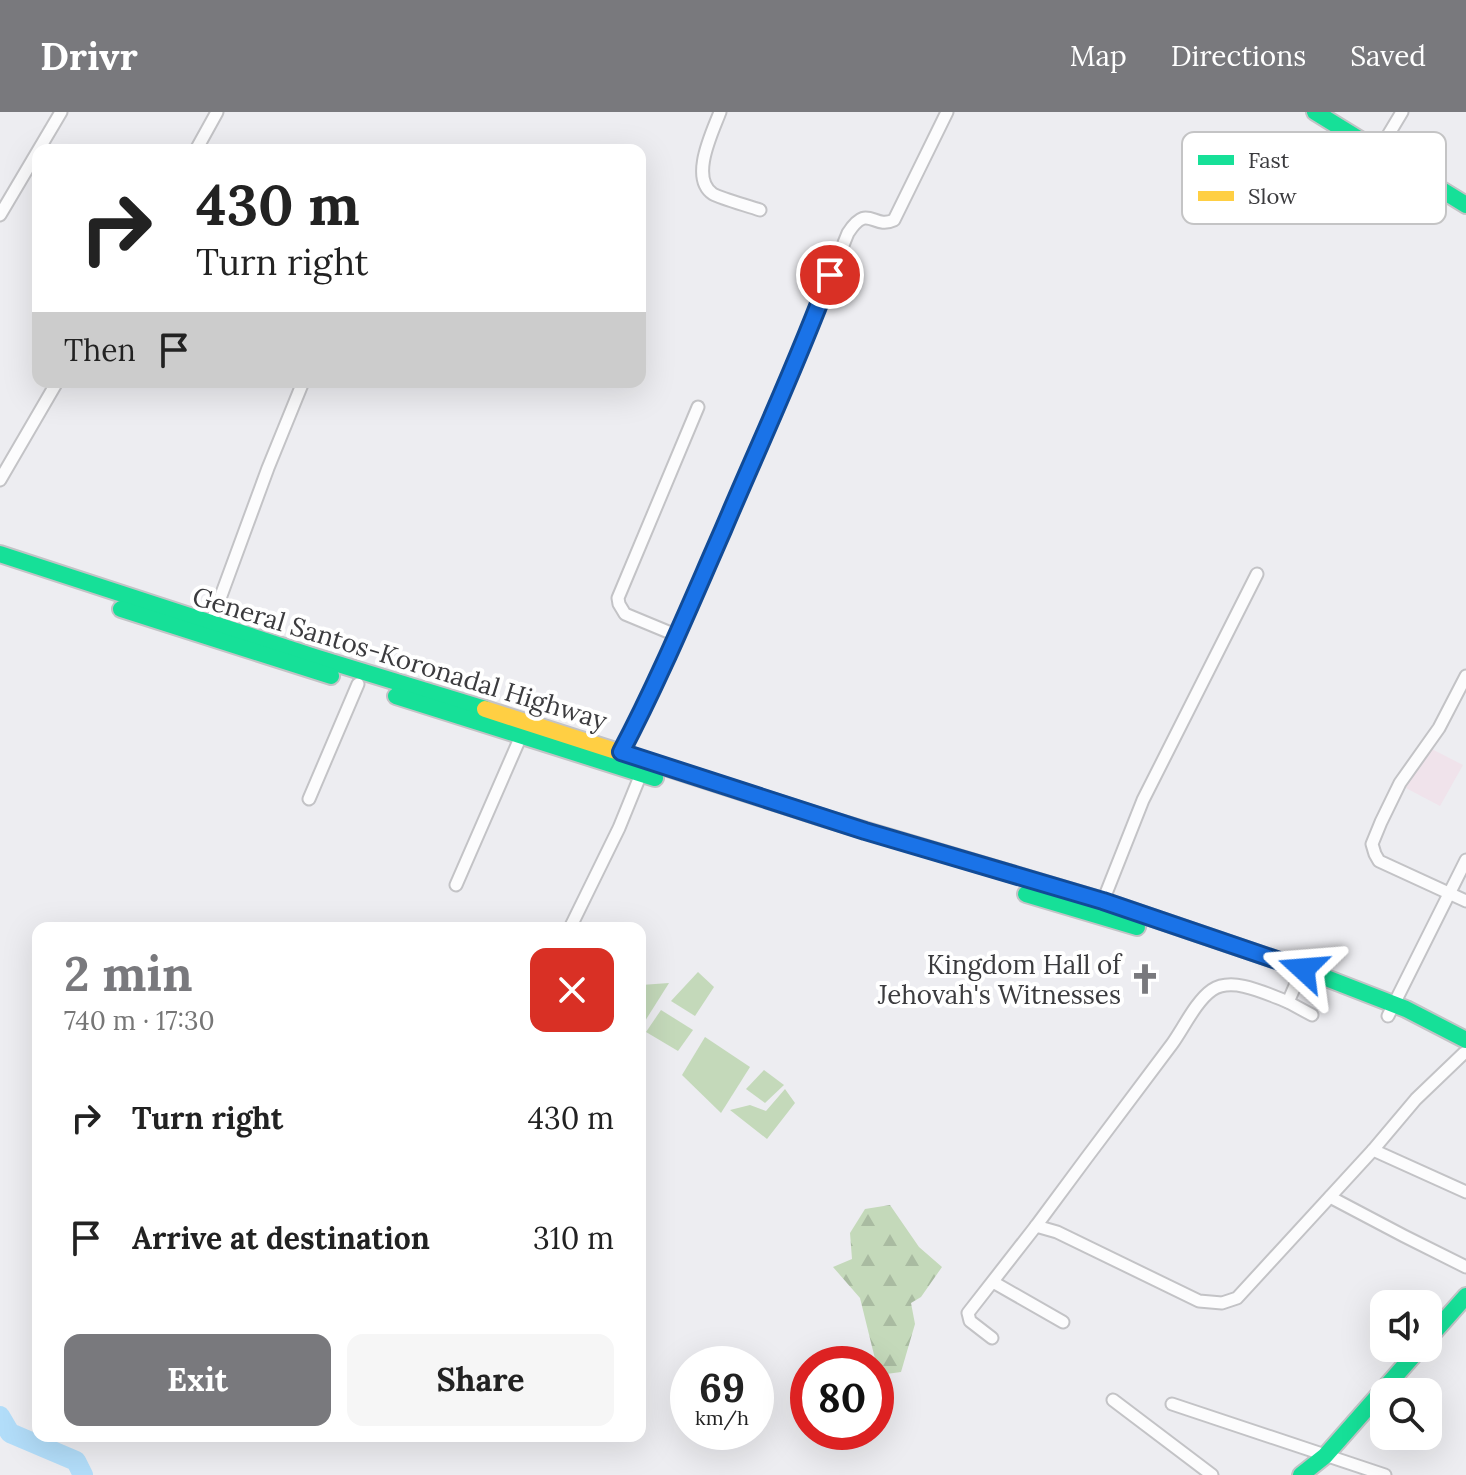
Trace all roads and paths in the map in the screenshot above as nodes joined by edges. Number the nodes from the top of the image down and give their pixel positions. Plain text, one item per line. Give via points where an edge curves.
1 (61, 112) edge
2 (217, 112) edge
3 (720, 112) edge
4 (947, 112) edge
5 (1315, 112) edge
6 (1402, 112) edge
7 (1346, 132) edge
8 (1390, 132) edge
9 (42, 144) edge
10 (199, 144) edge
11 (32, 161) edge
12 (1446, 193) edge
13 (1466, 205) edge
14 (760, 210) dead end
15 (0, 215) edge
16 (54, 388) edge
17 (301, 388) edge
18 (698, 407) dead end
19 (0, 480) edge
20 (0, 554) edge
21 (0, 569) edge
22 (34, 573) junction
23 (1257, 574) dead end
24 (211, 623) junction
25 (678, 636) junction
26 (1466, 676) edge
27 (358, 684) junction
28 (521, 736) junction
29 (619, 760) junction
30 (643, 767) junction
31 (309, 799) dead end
32 (1466, 860) edge
33 (456, 885) dead end
34 (1449, 894) junction
35 (1103, 901) junction
36 (1466, 901) edge
37 (573, 922) edge
38 (1298, 979) junction
39 (1288, 1002) junction
40 (1390, 1010) junction
41 (1312, 1015) dead end
42 (1465, 1049) edge
43 (1373, 1150) junction
44 (1466, 1192) edge
45 (1330, 1197) junction
46 (1036, 1226) junction
47 (1466, 1267) edge
48 (993, 1282) junction
49 (1466, 1296) edge
50 (1063, 1322) dead end
51 (1442, 1323) edge
52 (992, 1338) dead end
53 (1408, 1362) edge
54 (1113, 1400) dead end
55 (1172, 1404) dead end
56 (1325, 1456) junction
57 (1212, 1475) edge
58 (1301, 1475) edge
59 (1385, 1475) edge

1 - 9 street
2 - 10 street
3 - 14 street via 703,154 707,189
4 - 25 street via 894,220 862,218 848,233
5 - 7 main road
6 - 8 street
11 - 15 street
12 - 13 main road
16 - 19 street
17 - 24 street
18 - 25 street via 618,598 625,614
20 - 22 main road, General Santos-Koronadal Highway
21 - 22 main road, General Santos-Koronadal Highway
22 - 24 main road, General Santos-Koronadal Highway
22 - 27 main road, General Santos-Koronadal Highway via 210,638
23 - 35 street via 1143,800
24 - 29 main road, General Santos-Koronadal Highway
25 - 29 street
26 - 34 street via 1439,728 1400,783 1372,844 1379,861
27 - 28 main road, General Santos-Koronadal Highway
27 - 31 street
28 - 29 main road, General Santos-Koronadal Highway
28 - 33 street
29 - 30 main road, General Santos-Koronadal Highway
30 - 35 main road, General Santos-Koronadal Highway
30 - 37 street
30 - 38 main road, General Santos-Koronadal Highway
32 - 34 street
34 - 36 street
34 - 40 street
35 - 40 main road, General Santos-Koronadal Highway via 1281,961
38 - 39 street
38 - 40 main road, General Santos-Koronadal Highway
39 - 41 street
39 - 46 street via 1241,986 1212,990
40 - 42 main road, General Santos-Koronadal Highway via 1431,1021
42 - 43 street
43 - 44 street
43 - 45 street
45 - 46 street via 1237,1298 1222,1303 1199,1301
45 - 47 street
46 - 48 street
48 - 50 street
48 - 52 street via 967,1316
49 - 51 main road
53 - 56 main road
54 - 57 street
55 - 56 street
56 - 58 main road
56 - 59 street

